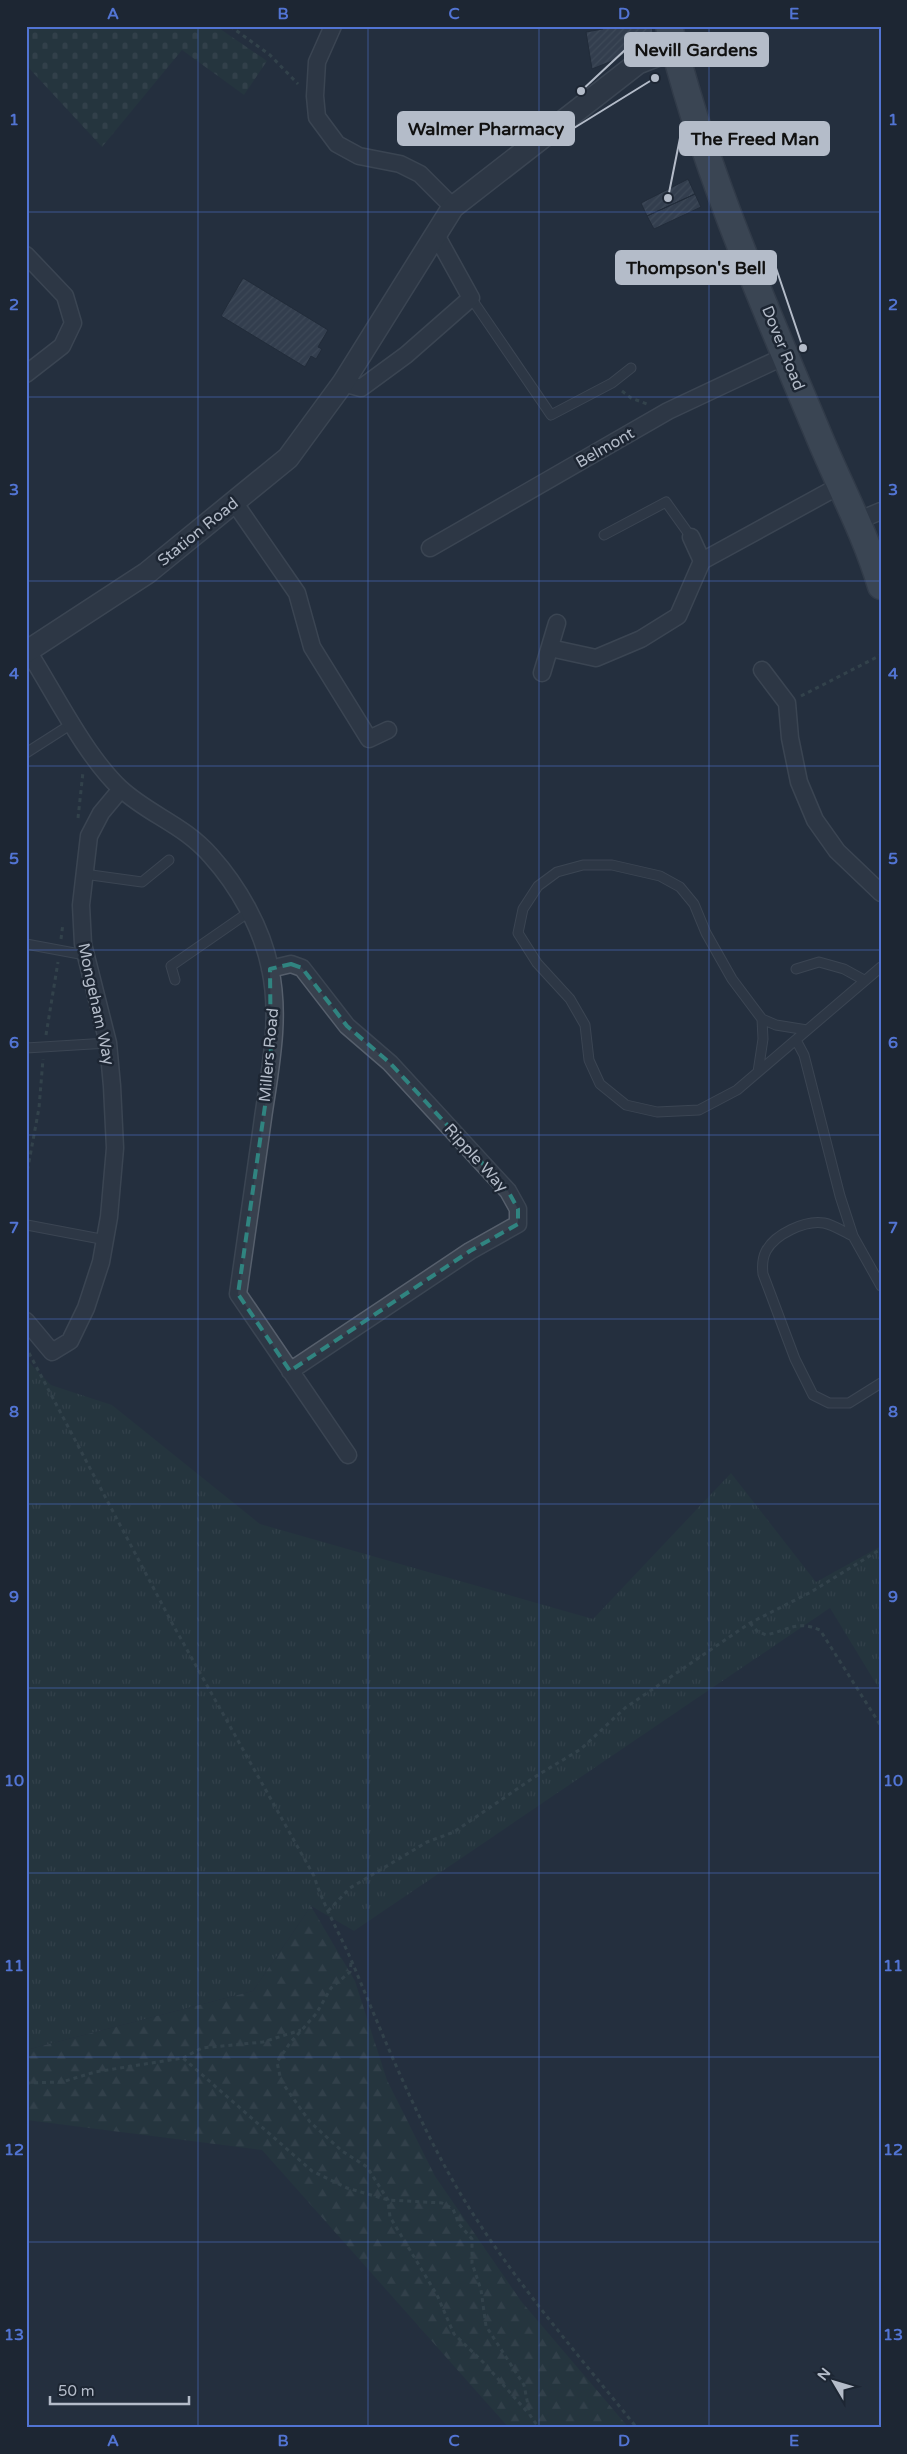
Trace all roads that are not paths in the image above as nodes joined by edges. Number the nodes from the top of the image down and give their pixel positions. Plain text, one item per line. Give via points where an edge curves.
1 (333, 26) edge
2 (671, 38) edge
3 (453, 207) junction
4 (435, 233) junction
5 (26, 255) edge
6 (471, 298) junction
7 (785, 356) junction
8 (631, 368) dead end
9 (26, 374) edge
10 (343, 383) junction
11 (840, 486) junction
12 (234, 502) junction
13 (881, 511) edge
14 (857, 521) junction
15 (604, 535) dead end
16 (691, 537) joint
17 (430, 548) dead end
18 (702, 561) junction
19 (881, 586) edge
20 (558, 623) dead end
21 (550, 648) junction
22 (27, 651) edge
23 (762, 670) dead end
24 (542, 673) dead end
25 (73, 723) junction
26 (388, 730) dead end
27 (26, 753) edge
28 (121, 789) junction
29 (168, 860) dead end
30 (84, 874) junction
31 (881, 893) edge
32 (249, 912) junction
33 (26, 944) edge
34 (85, 955) junction
35 (881, 967) edge
36 (270, 968) junction
37 (796, 969) dead end
38 (175, 980) dead end
39 (864, 980) junction
40 (762, 1020) junction
41 (806, 1030) junction
42 (796, 1040) junction
43 (108, 1043) junction
44 (26, 1048) edge
45 (758, 1072) junction
46 (27, 1225) edge
47 (853, 1236) junction
48 (106, 1240) junction
49 (881, 1286) edge
50 (26, 1321) edge
51 (290, 1371) junction
52 (881, 1383) edge
53 (348, 1455) dead end

1 - 3 street via 317,62 317,117 337,144 359,156 400,164 420,174
2 - 3 street, Station Road
2 - 7 main road, Dover Road via 719,189
3 - 4 street, Station Road
4 - 6 street
4 - 10 street, Station Road
5 - 9 street via 65,296 73,323 62,346
6 - 8 lane via 551,415 612,383
6 - 10 street via 406,355 362,388
7 - 11 main road, Dover Road
7 - 17 street, Belmont via 668,411
10 - 12 street, Station Road via 288,458
11 - 14 main road, Dover Road
11 - 18 street
12 - 22 street, Station Road via 147,573
12 - 26 street via 297,593 312,647 369,739
13 - 14 street
14 - 19 main road, Dover Road
15 - 16 lane via 666,502
16 - 18 street
18 - 21 street via 678,616 641,639 596,658
20 - 21 street
21 - 24 street
22 - 25 street, Millers Road
23 - 31 street via 787,703 799,782 815,820 837,851
25 - 27 lane
25 - 28 street, Millers Road via 98,763
28 - 30 street, Mongeham Way via 94,824 89,836
28 - 32 street, Millers Road via 187,832 225,875
29 - 30 lane via 142,882
30 - 34 street, Mongeham Way via 81,905
32 - 36 street, Millers Road
32 - 38 lane via 171,966
33 - 34 lane
34 - 43 street, Mongeham Way
35 - 39 lane
36 - 51 street, Millers Road via 274,1042 238,1294
36 - 51 street, Ripple Way via 291,964 302,968 347,1026 390,1062 508,1192 518,1209 518,1224 470,1251
37 - 39 lane via 819,962 844,969
39 - 41 lane
40 - 41 lane
40 - 45 lane
40 - 45 lane via 732,979 694,904 680,887 660,876 612,865 583,865 557,872 538,886 523,909 518,933 537,963 570,999 584,1025 589,1060 600,1084 626,1104 657,1112 699,1110 737,1090
41 - 42 lane
42 - 45 lane
42 - 47 lane via 804,1055
43 - 44 lane
43 - 48 street, Mongeham Way via 114,1148
46 - 48 lane
47 - 49 lane
47 - 52 lane via 823,1223 800,1225 766,1250 762,1274 795,1359 813,1395 829,1403 849,1403
48 - 50 street, Mongeham Way via 95,1284 70,1341 52,1352
51 - 53 street, Millers Road

